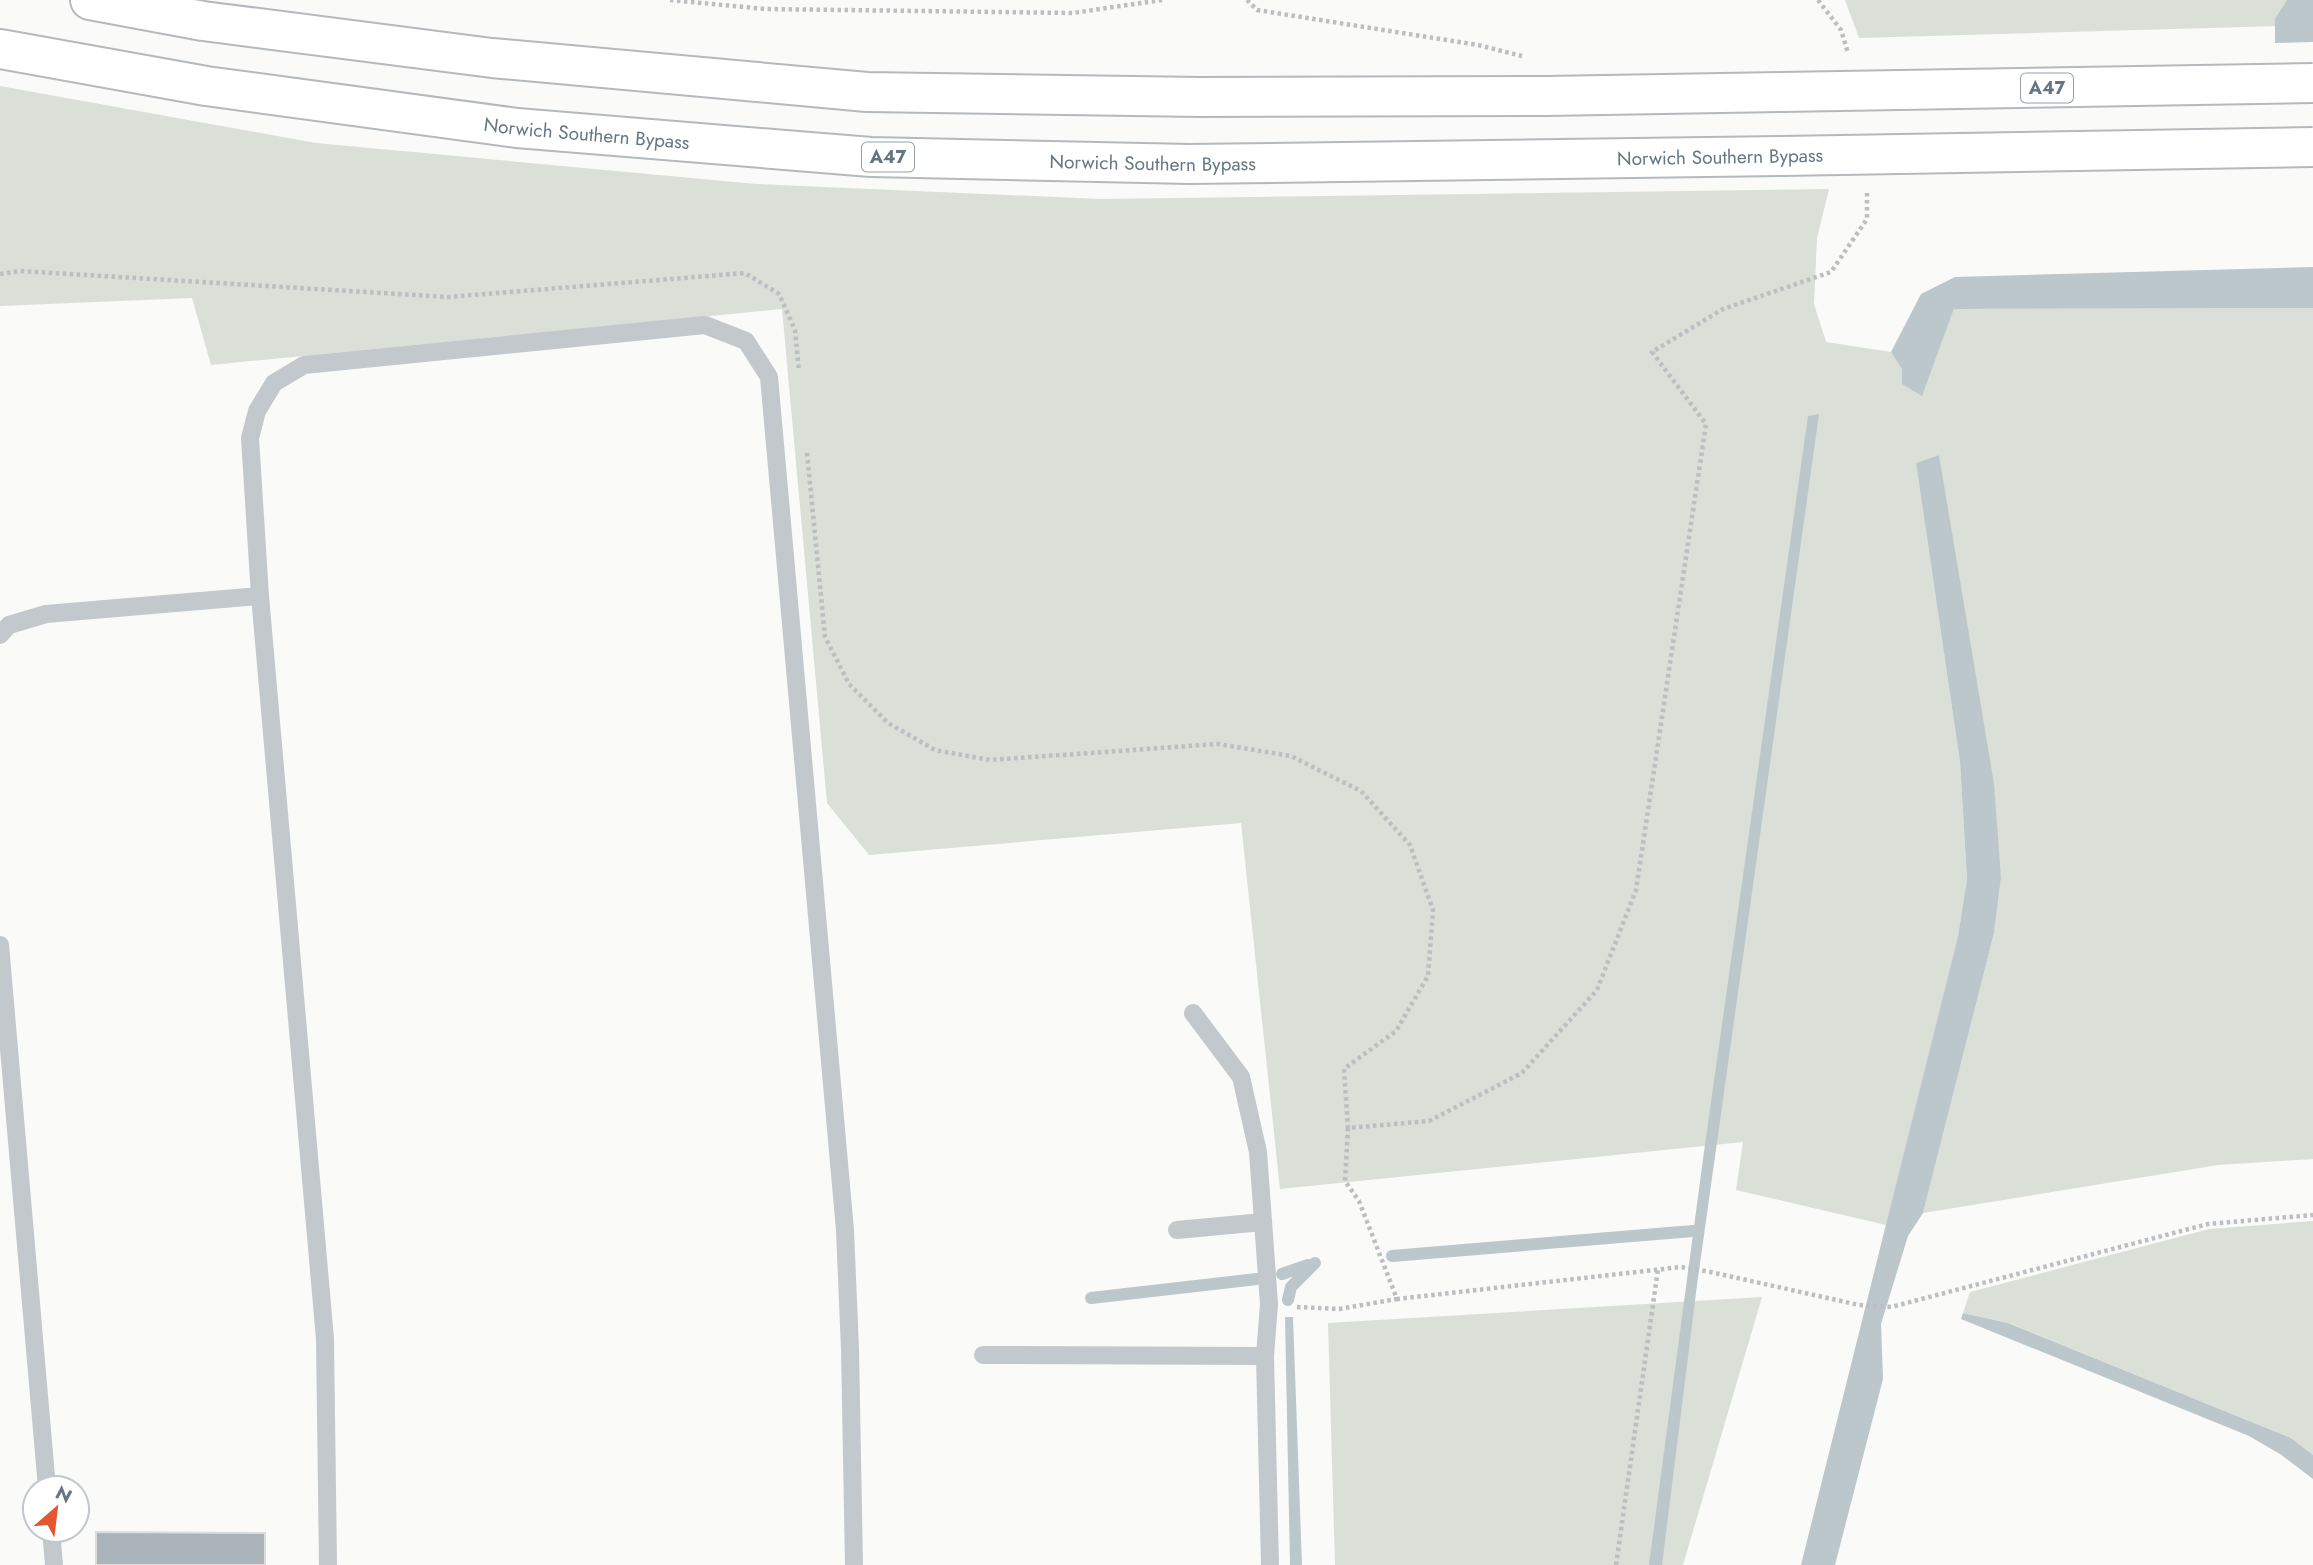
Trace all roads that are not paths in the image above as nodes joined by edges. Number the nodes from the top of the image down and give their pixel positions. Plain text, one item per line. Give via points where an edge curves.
1 (90, 0) edge
2 (0, 49) edge
3 (2313, 83) edge
4 (2313, 147) edge
5 (260, 596) junction
6 (0, 635) edge
7 (0, 945) edge
8 (1194, 1013) dead end
9 (1263, 1222) junction
10 (1177, 1230) dead end
11 (983, 1355) dead end
12 (1265, 1356) junction
13 (46, 1474) edge
14 (52, 1544) edge
15 (54, 1565) edge
16 (328, 1565) edge
17 (854, 1565) edge
18 (1270, 1565) edge

1 - 3 highway, A47, bridge via 203,21 492,58 867,92 1546,96
2 - 4 highway, Norwich Southern Bypass / A47, bridge via 206,86 517,128 871,157 1189,164
5 - 6 lane via 46,614 9,625
5 - 16 lane via 325,1339
5 - 17 lane via 250,438 257,411 274,383 304,365 705,325 746,341 769,377 845,1230
7 - 13 lane
8 - 9 lane via 1241,1077 1258,1153
9 - 10 lane
9 - 12 lane via 1269,1304
11 - 12 lane
12 - 18 lane
14 - 15 lane

